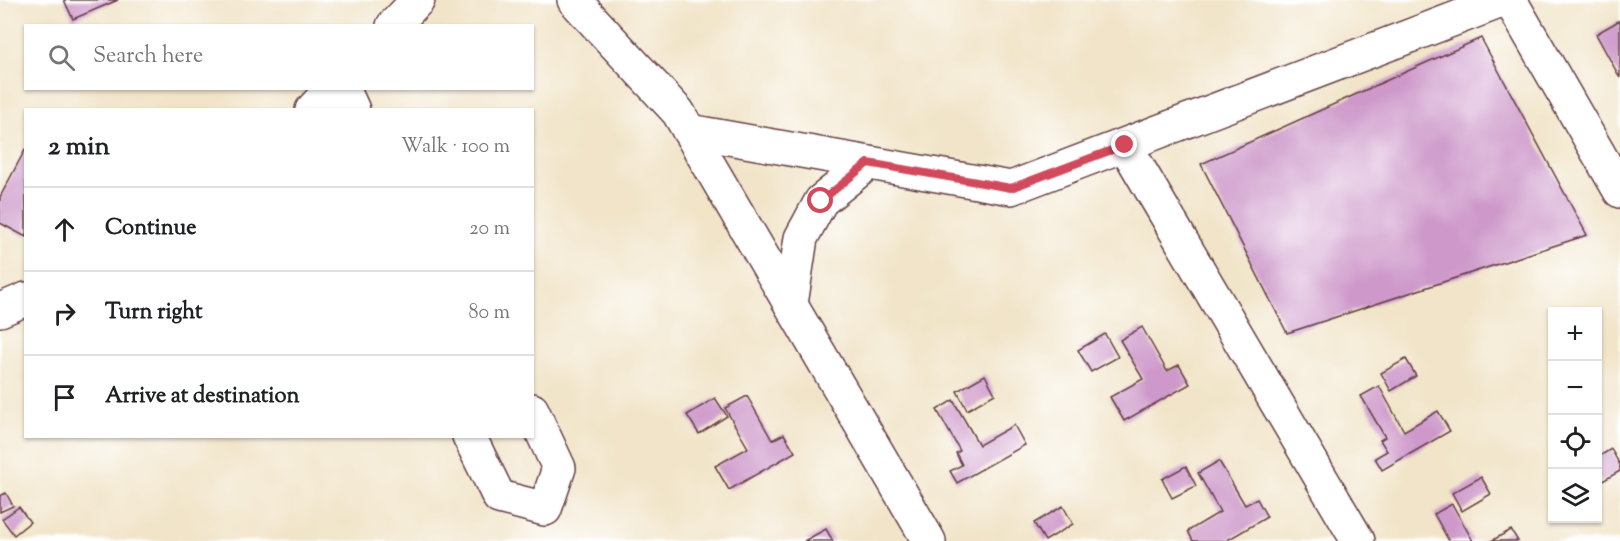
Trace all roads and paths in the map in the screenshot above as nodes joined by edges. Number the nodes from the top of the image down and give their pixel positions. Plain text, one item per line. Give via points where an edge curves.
1 (418, 0) edge
2 (574, 0) edge
3 (1504, 0) edge
4 (1510, 0) edge
5 (395, 24) edge
6 (330, 90) edge
7 (344, 90) edge
8 (314, 108) edge
9 (352, 108) edge
10 (689, 131) junction
11 (1125, 145) junction
12 (868, 163) junction
13 (1620, 191) edge
14 (24, 300) edge
15 (791, 304) junction
16 (0, 310) edge
17 (534, 414) edge
18 (470, 438) edge
19 (929, 541) edge
20 (1358, 541) edge

1 - 5 lane
2 - 10 lane via 678,112
3 - 11 lane
4 - 13 lane
6 - 8 lane
7 - 9 lane
10 - 12 lane
10 - 15 lane
11 - 12 lane via 1011,188
11 - 20 lane
12 - 15 lane via 821,201 801,238
14 - 16 lane
15 - 19 lane
17 - 18 lane via 559,468 545,508 499,497

